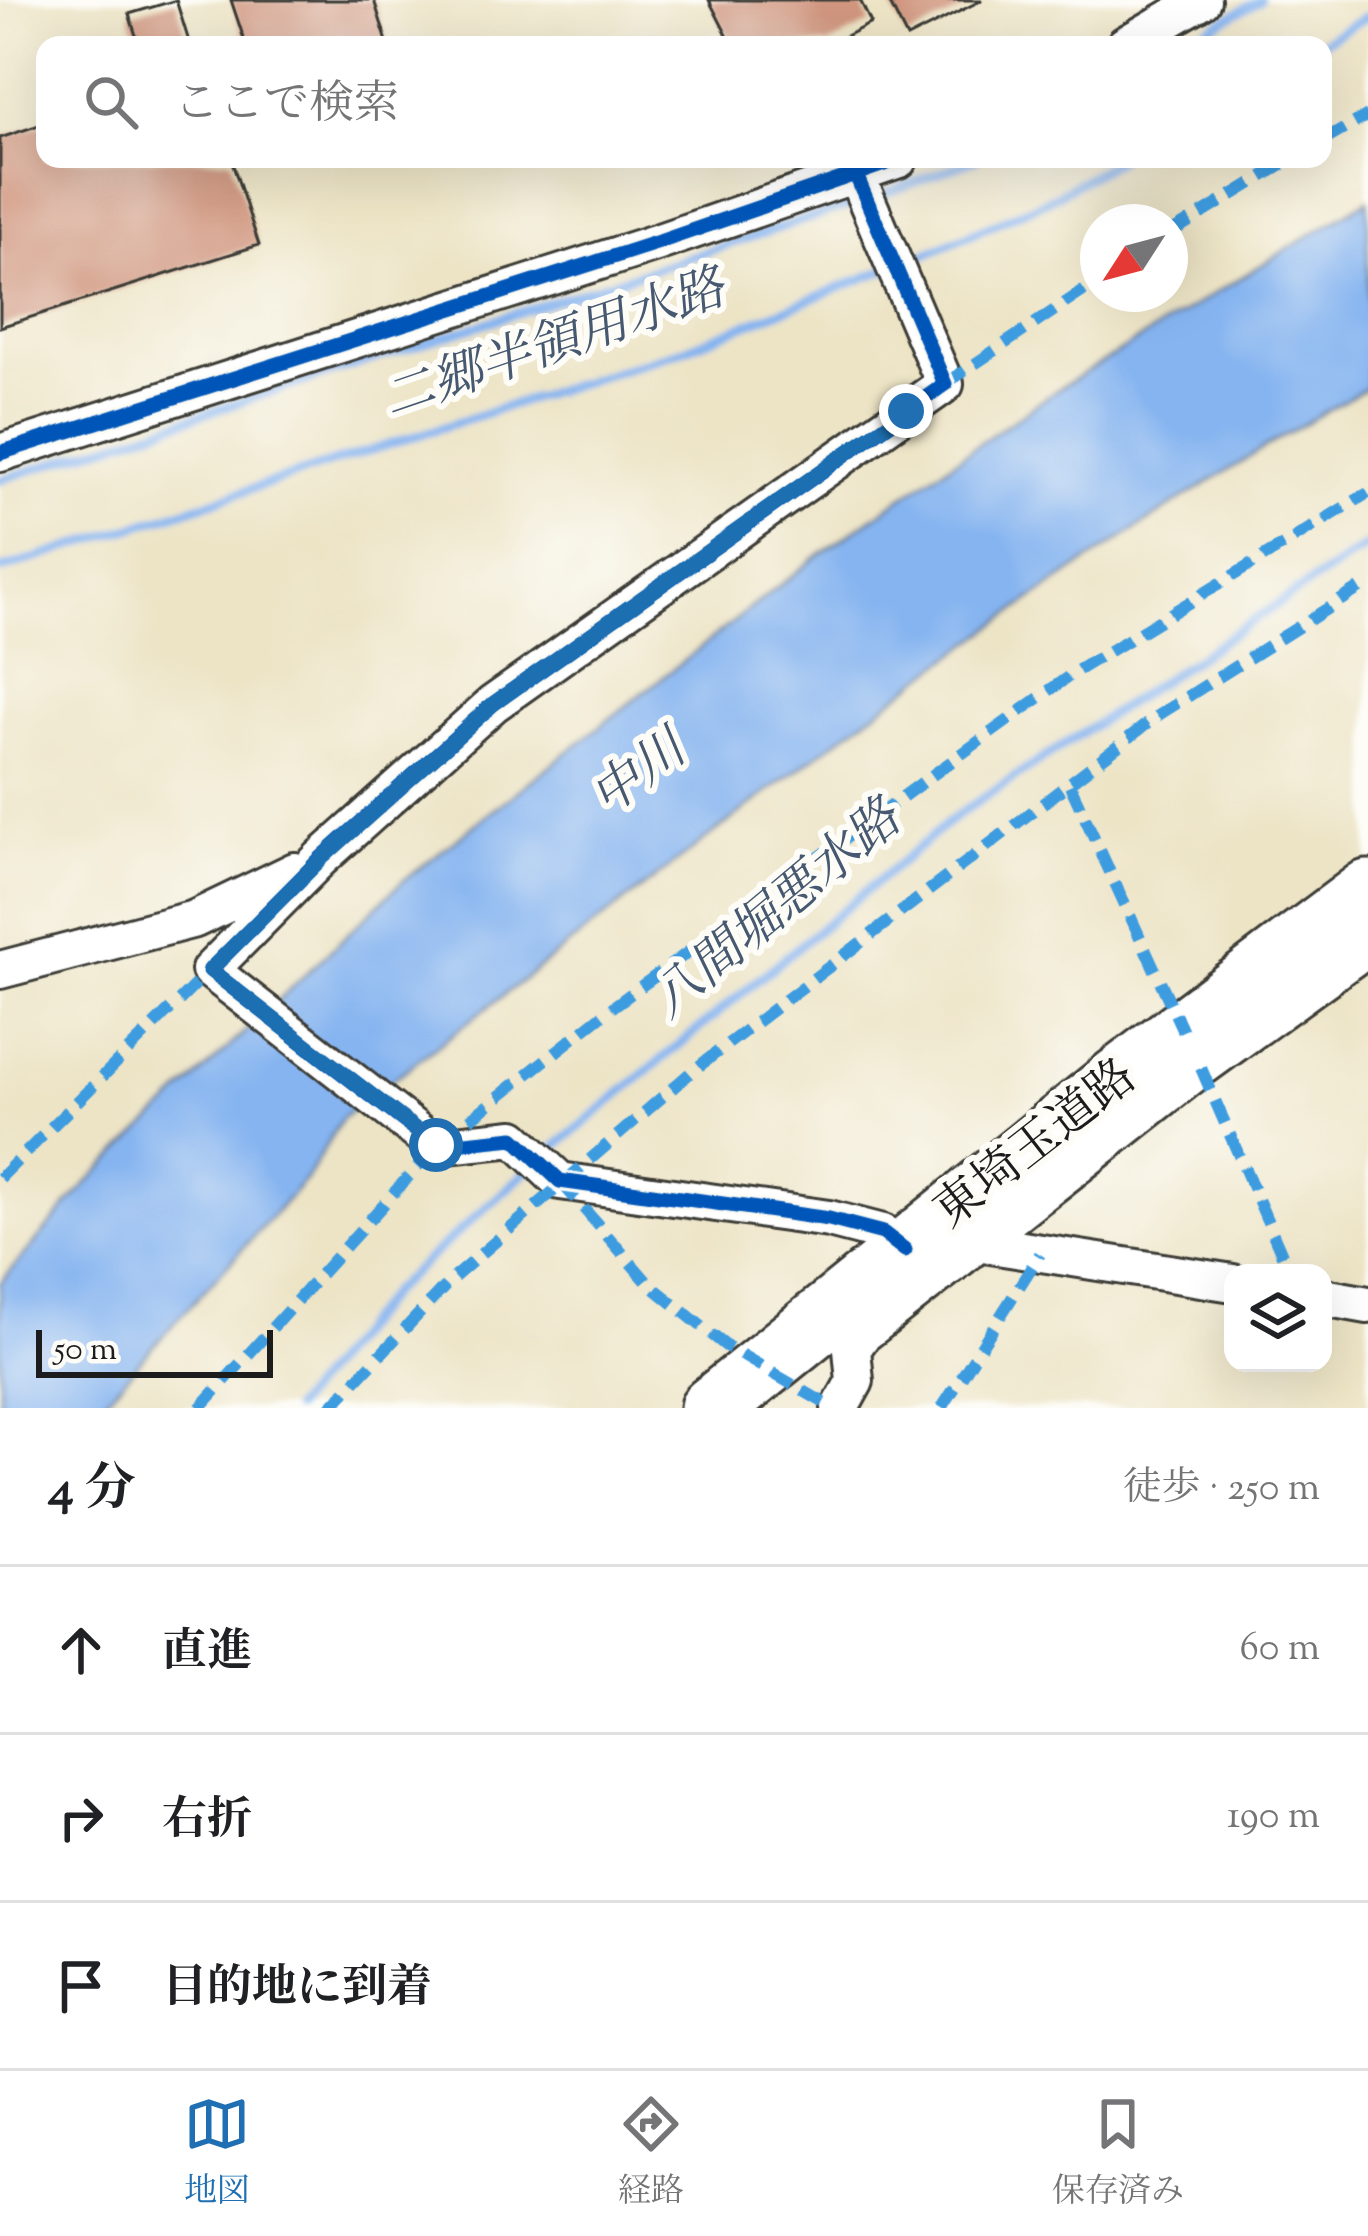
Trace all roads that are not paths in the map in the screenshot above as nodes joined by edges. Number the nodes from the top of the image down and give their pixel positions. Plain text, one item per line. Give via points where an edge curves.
1 (1202, 0) edge
2 (1140, 36) edge
3 (874, 168) edge
4 (856, 175) junction
5 (0, 453) edge
6 (320, 860) junction
7 (1368, 892) edge
8 (1368, 947) edge
9 (0, 970) edge
10 (979, 1243) junction
11 (905, 1250) junction
12 (1224, 1282) edge
13 (1332, 1299) edge
14 (1368, 1305) edge
15 (712, 1408) edge
16 (840, 1408) edge

1 - 2 street
3 - 4 street
4 - 5 street
4 - 6 street via 945,384 493,704
6 - 9 street via 195,919
6 - 11 street via 210,970 436,1145 514,1138 560,1181 829,1219 884,1233
7 - 11 highway, 東埼玉道路
8 - 10 street
10 - 12 street
10 - 16 street via 862,1335 852,1349 855,1382
11 - 15 highway, 東埼玉道路
13 - 14 street

